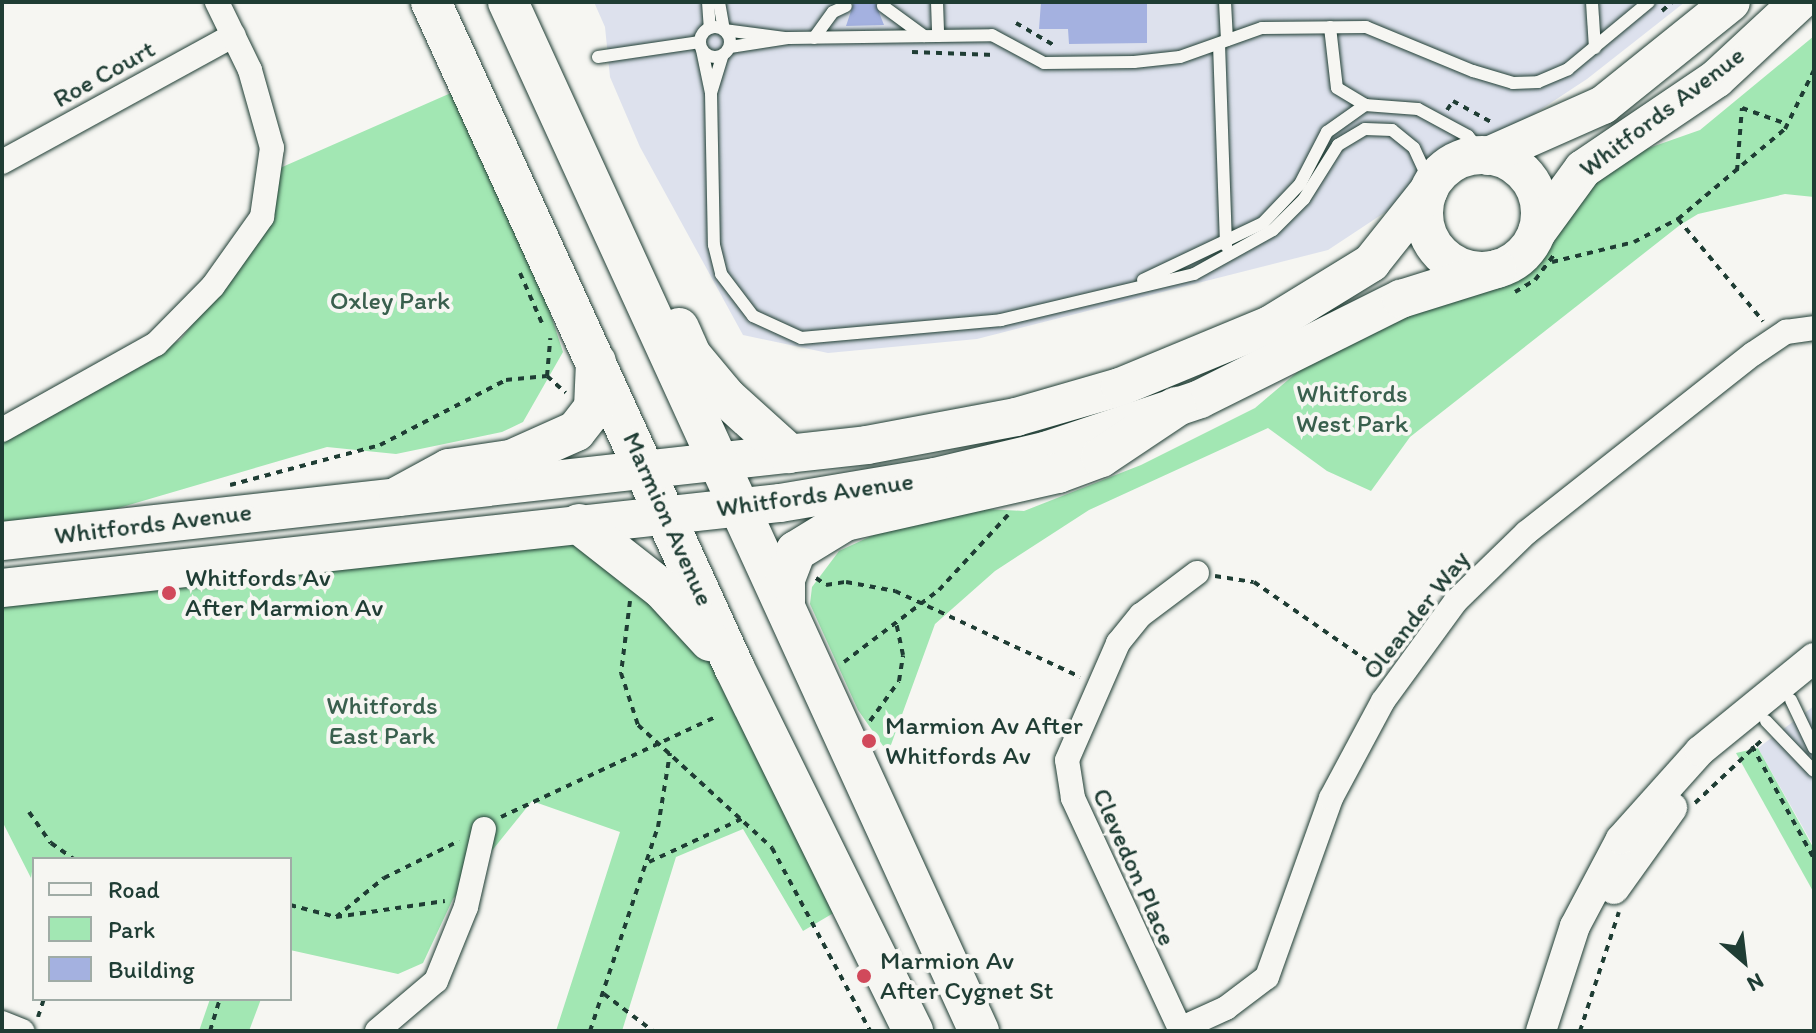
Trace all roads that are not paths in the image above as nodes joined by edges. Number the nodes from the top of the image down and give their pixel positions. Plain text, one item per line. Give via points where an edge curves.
1 (217, 2) edge
2 (431, 2) edge
3 (508, 2) edge
4 (708, 2) edge
5 (719, 2) edge
6 (937, 2) edge
7 (1225, 2) edge
8 (1592, 2) edge
9 (1649, 2) edge
10 (1731, 2) edge
11 (1799, 2) edge
12 (846, 6) dead end
13 (883, 6) dead end
14 (725, 16) junction
15 (1330, 27) junction
16 (710, 28) junction
17 (739, 28) junction
18 (724, 30) junction
19 (234, 35) junction
20 (924, 36) junction
21 (938, 36) junction
22 (789, 38) junction
23 (814, 38) junction
24 (1223, 42) junction
25 (701, 46) junction
26 (1595, 48) junction
27 (726, 51) junction
28 (598, 57) dead end
29 (537, 68) junction
30 (711, 93) junction
31 (1365, 105) junction
32 (1486, 155) junction
33 (2, 162) edge
34 (1430, 188) junction
35 (1537, 232) junction
36 (1226, 246) junction
37 (1500, 282) junction
38 (1135, 288) junction
39 (1814, 328) edge
40 (596, 358) junction
41 (1176, 407) junction
42 (2, 430) edge
43 (788, 453) junction
44 (714, 458) junction
45 (642, 466) junction
46 (399, 496) junction
47 (737, 508) junction
48 (664, 514) junction
49 (579, 524) junction
50 (2, 541) edge
51 (1197, 573) road end
52 (2, 588) edge
53 (785, 604) junction
54 (1814, 658) edge
55 (734, 667) junction
56 (1803, 691) edge
57 (1756, 730) junction
58 (1814, 748) edge
59 (1814, 771) edge
60 (484, 829) dead end
61 (2, 1023) edge
62 (1180, 1030) edge
63 (22, 1031) edge
64 (377, 1031) edge
65 (913, 1031) edge
66 (979, 1031) edge
67 (1541, 1031) edge
68 (1561, 1031) edge

1 - 19 street
2 - 40 highway, Marmion Avenue
3 - 29 highway
4 - 16 lane
5 - 14 lane
6 - 21 lane
7 - 24 lane
8 - 26 lane
9 - 26 lane
10 - 32 main road, Whitfords Avenue via 1603,105
11 - 35 main road, Whitfords Avenue via 1716,79 1583,169
12 - 23 lane via 833,12
13 - 20 lane
14 - 17 lane
14 - 18 lane
15 - 24 lane via 1262,28
15 - 26 lane via 1382,30 1513,83 1550,81
15 - 31 lane via 1337,88
16 - 18 lane
16 - 25 lane
17 - 18 lane
17 - 22 lane
18 - 27 lane
19 - 33 street, Roe Court
19 - 42 street via 272,148 262,217 213,286 156,344
20 - 21 lane
20 - 23 lane
21 - 24 lane via 999,36 1044,63 1170,60
22 - 23 lane
22 - 27 lane
24 - 36 lane
25 - 27 lane
25 - 28 lane
25 - 30 lane
27 - 30 lane
29 - 43 highway via 591,126 691,355 726,397
29 - 44 highway
30 - 38 lane via 714,245 721,274 738,303 782,332 830,338 1001,320
31 - 32 lane via 1418,109 1468,136
31 - 36 lane via 1327,132 1300,184 1276,212
32 - 34 main road via 1453,163
32 - 35 main road via 1518,167 1530,180 1538,196
34 - 37 main road via 1424,218 1436,249 1463,268
34 - 38 lane via 1414,148 1392,130 1365,129 1338,145 1304,199 1256,243 1194,274
34 - 43 main road, Whitfords Avenue via 1397,236 1352,276 1270,325 1193,359 1016,417
35 - 37 main road
36 - 38 lane
37 - 41 main road, Whitfords Avenue via 1412,294 1264,372
39 - 62 street, Oleander Way via 1776,338 1487,568 1396,681 1331,798 1267,977 1226,1008
40 - 45 highway, Marmion Avenue
40 - 46 highway via 594,408 576,431 511,460 449,469
41 - 47 main road, Whitfords Avenue via 973,469
41 - 53 highway via 1101,457 1058,473 845,521 796,551 788,564
43 - 44 main road, Whitfords Avenue
44 - 45 main road, Whitfords Avenue
44 - 47 highway
45 - 46 main road, Whitfords Avenue
45 - 48 highway, Marmion Avenue
46 - 50 main road, Whitfords Avenue
47 - 48 main road, Whitfords Avenue
47 - 53 highway
48 - 49 main road, Whitfords Avenue
48 - 55 highway, Marmion Avenue
49 - 52 main road, Whitfords Avenue
49 - 55 highway via 662,589
51 - 62 street, Clevedon Place via 1129,628 1070,748 1068,786
53 - 66 highway
54 - 67 street via 1700,751 1621,839 1575,926
55 - 65 highway, Marmion Avenue
56 - 57 street
56 - 58 lane
57 - 59 lane
57 - 68 street via 1667,814 1633,858 1584,954
60 - 64 street via 466,907 436,981
61 - 63 street

